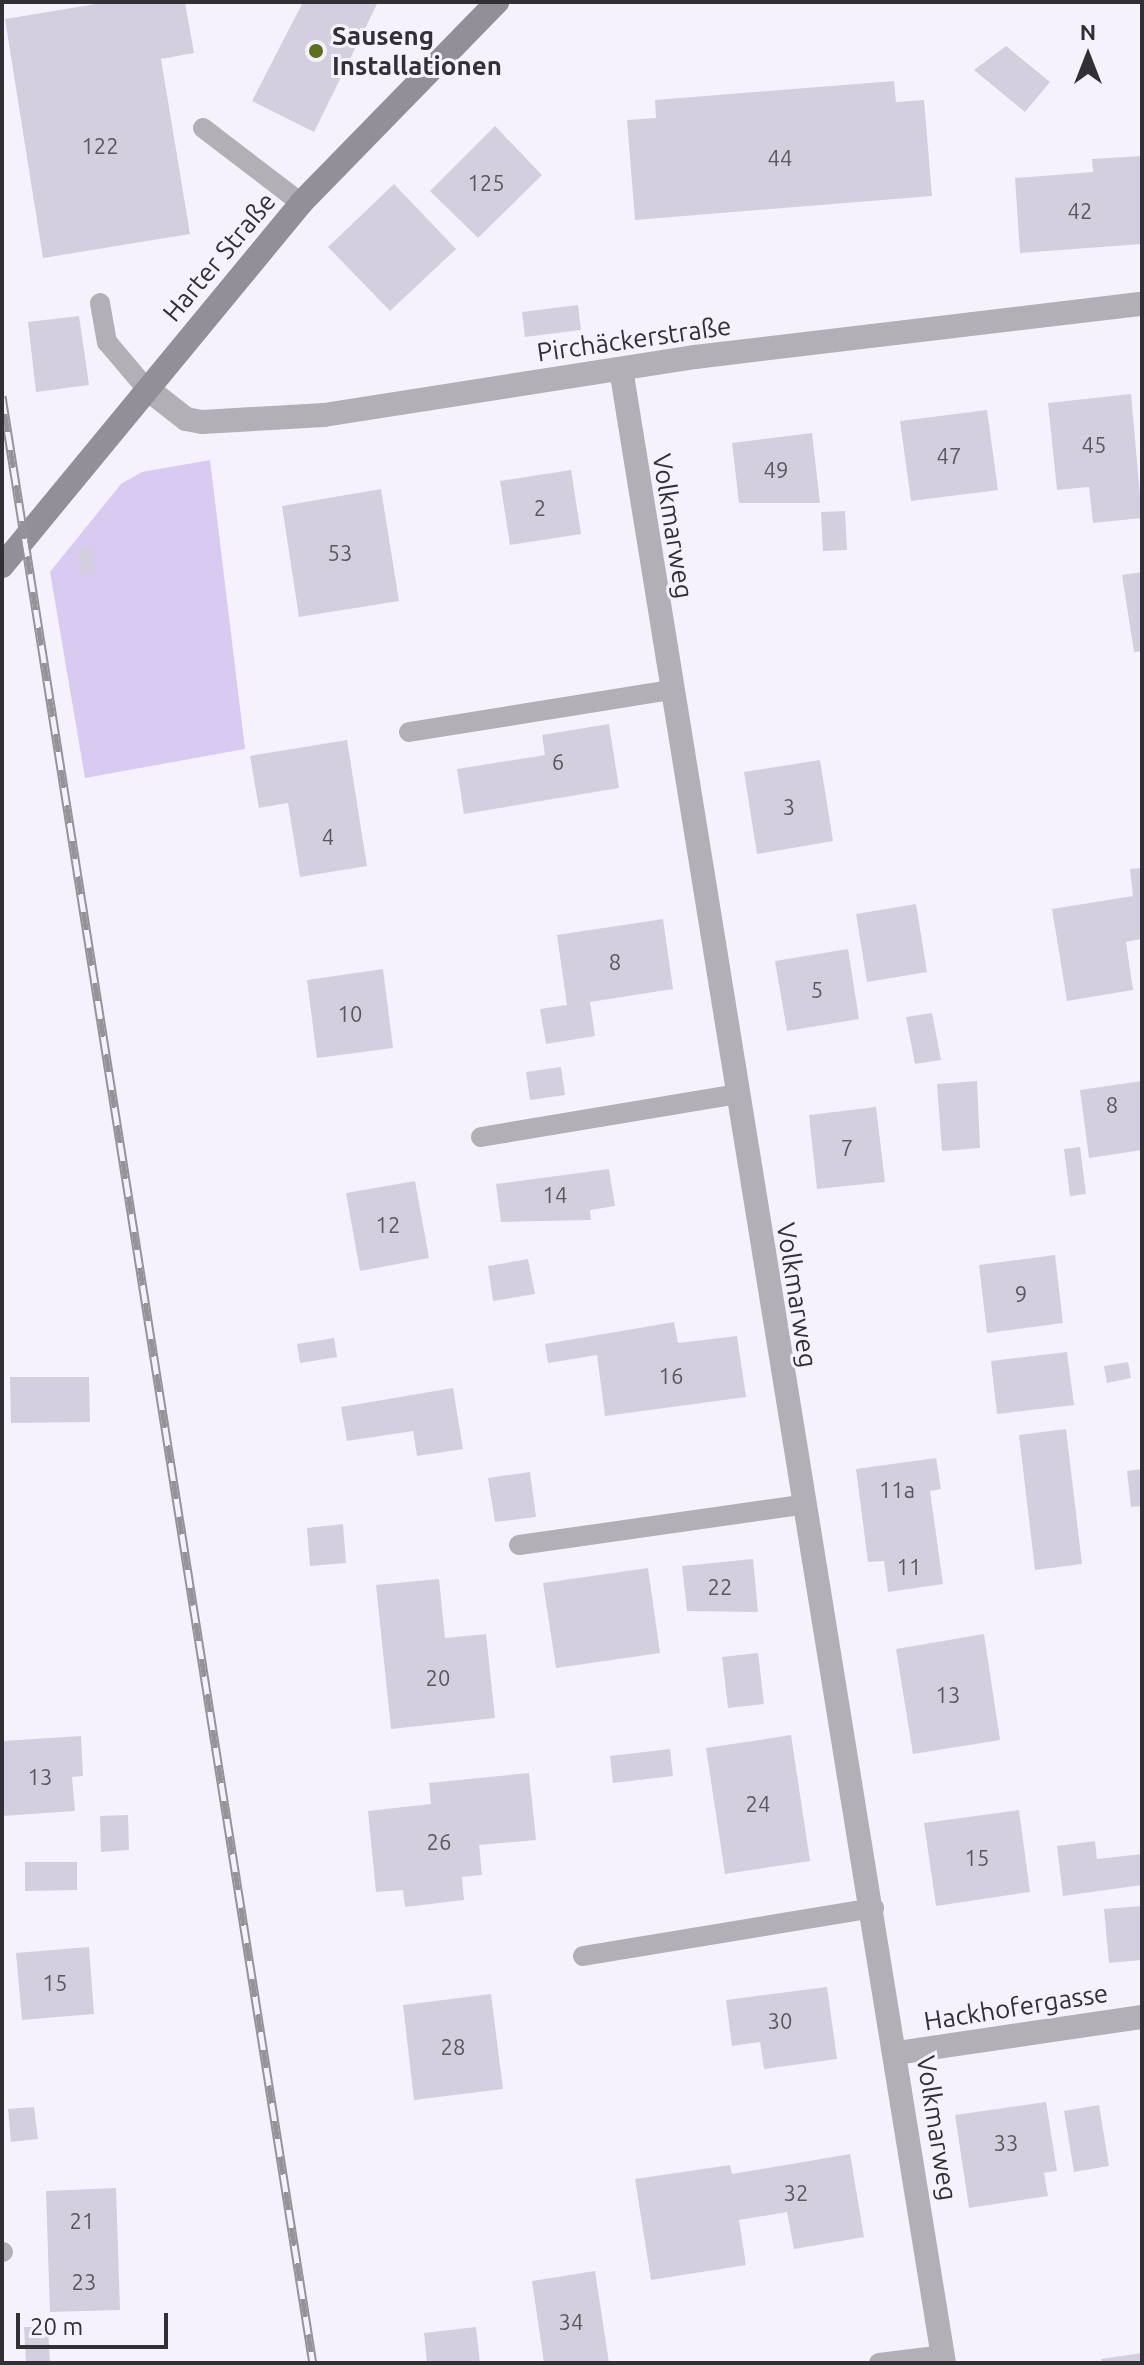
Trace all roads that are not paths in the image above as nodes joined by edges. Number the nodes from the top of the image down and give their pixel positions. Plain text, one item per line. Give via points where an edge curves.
1 (497, 2) edge
2 (203, 128) dead end
3 (301, 203) junction
4 (100, 303) dead end
5 (1142, 304) edge
6 (621, 369) junction
7 (145, 387) junction
8 (2, 566) edge
9 (670, 690) junction
10 (409, 732) dead end
11 (738, 1094) junction
12 (481, 1137) dead end
13 (801, 1505) junction
14 (519, 1545) dead end
15 (874, 1908) junction
16 (583, 1956) dead end
17 (1142, 2017) edge
18 (897, 2053) junction
19 (944, 2359) edge
20 (879, 2363) edge

1 - 3 main road, Harter Straße
2 - 3 lane
3 - 7 main road, Harter Straße
4 - 7 lane via 107,342
5 - 6 street, Pirchäckerstraße
6 - 7 street, Pirchäckerstraße via 324,415 226,422 186,419
6 - 9 street, Volkmarweg
7 - 8 main road, Harter Straße
9 - 10 lane
9 - 11 street, Volkmarweg
11 - 12 lane
11 - 13 street, Volkmarweg
13 - 14 lane
13 - 15 street, Volkmarweg
15 - 16 lane
15 - 18 street, Volkmarweg
17 - 18 street, Hackhofergasse
18 - 19 street, Volkmarweg
19 - 20 lane, Volkmarweg

